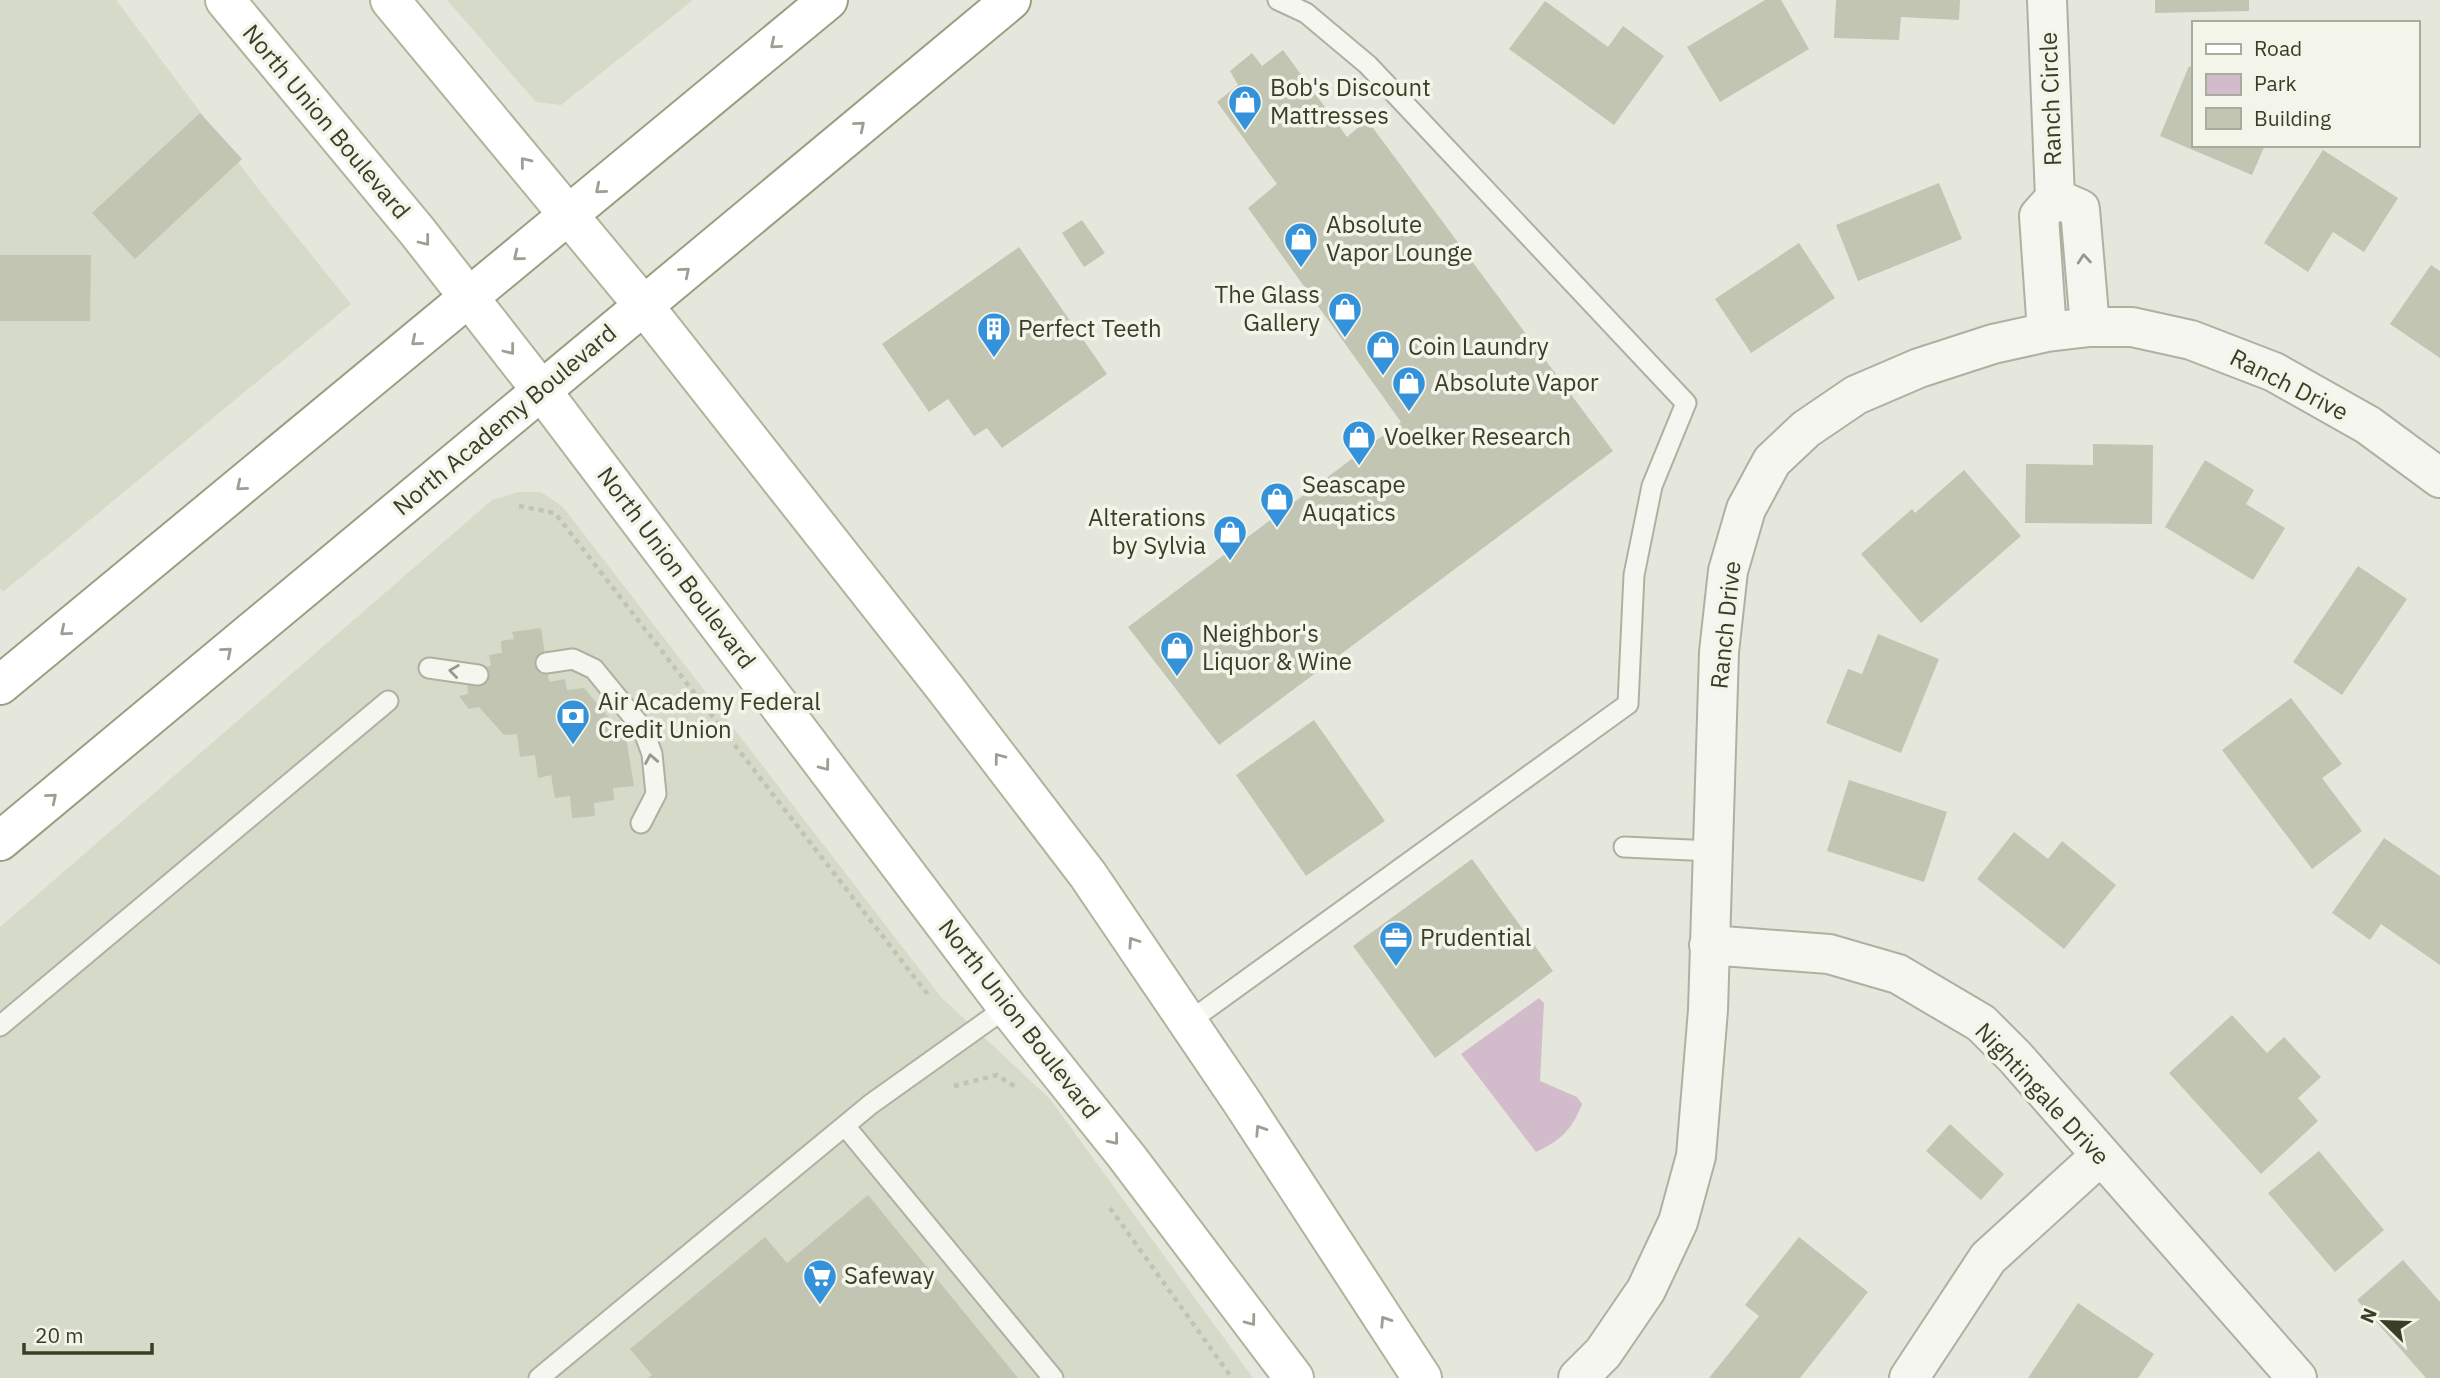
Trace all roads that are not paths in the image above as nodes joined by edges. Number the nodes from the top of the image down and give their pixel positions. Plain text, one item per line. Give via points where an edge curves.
1 (225, 0) edge
2 (390, 0) edge
3 (828, 0) edge
4 (1011, 0) edge
5 (1278, 0) edge
6 (2047, 0) edge
7 (2055, 198) junction
8 (568, 216) junction
9 (468, 297) junction
10 (644, 306) junction
11 (2090, 327) junction
12 (2047, 332) junction
13 (541, 390) junction
14 (2440, 478) edge
15 (546, 663) dead end
16 (429, 667) dead end
17 (478, 675) dead end
18 (0, 685) edge
19 (388, 701) dead end
20 (640, 823) dead end
21 (0, 841) edge
22 (1624, 847) dead end
23 (1713, 851) junction
24 (1709, 945) junction
25 (1007, 1007) junction
26 (1187, 1023) junction
27 (0, 1026) edge
28 (845, 1126) junction
29 (2100, 1156) junction
30 (539, 1378) edge
31 (1053, 1378) edge
32 (1294, 1378) edge
33 (1422, 1378) edge
34 (1578, 1378) edge
35 (1909, 1378) edge
36 (2297, 1378) edge

1 -> 9 main road, North Union Boulevard
8 -> 2 main road
3 -> 8 main road
10 -> 4 main road, North Academy Boulevard
5 - 26 lane via 1306,13 1368,65 1686,404 1652,486 1634,575 1628,704
6 - 7 street, Ranch Circle
11 -> 7 street, Ranch Circle via 2080,209
7 - 12 street, Ranch Circle via 2039,216
8 -> 9 main road
8 - 10 main road
9 -> 13 main road, North Union Boulevard
9 -> 18 main road
10 - 13 main road, North Academy Boulevard
26 -> 10 main road via 1071,853
11 - 12 street, Ranch Drive
11 - 14 street, Ranch Drive via 2132,327 2191,340 2254,363 2368,425
12 - 23 street, Ranch Drive via 1955,355 1856,395 1806,429 1772,461 1746,509 1728,570 1719,652
21 -> 13 main road, North Academy Boulevard
13 -> 25 main road, North Union Boulevard
20 -> 15 lane via 656,794 652,754 643,729 593,669 573,659
17 -> 16 lane
19 - 27 lane
22 - 23 lane
23 - 24 street, Ranch Drive
24 - 29 street, Nightingale Drive via 1829,954 1898,974 1981,1023
24 - 34 street, Ranch Drive via 1696,1156 1678,1222 1646,1290 1603,1353
25 - 28 lane
25 -> 32 main road, North Union Boulevard
33 -> 26 main road
28 - 30 lane
28 - 31 lane
29 - 35 street via 1988,1258
29 - 36 street, Nightingale Drive

